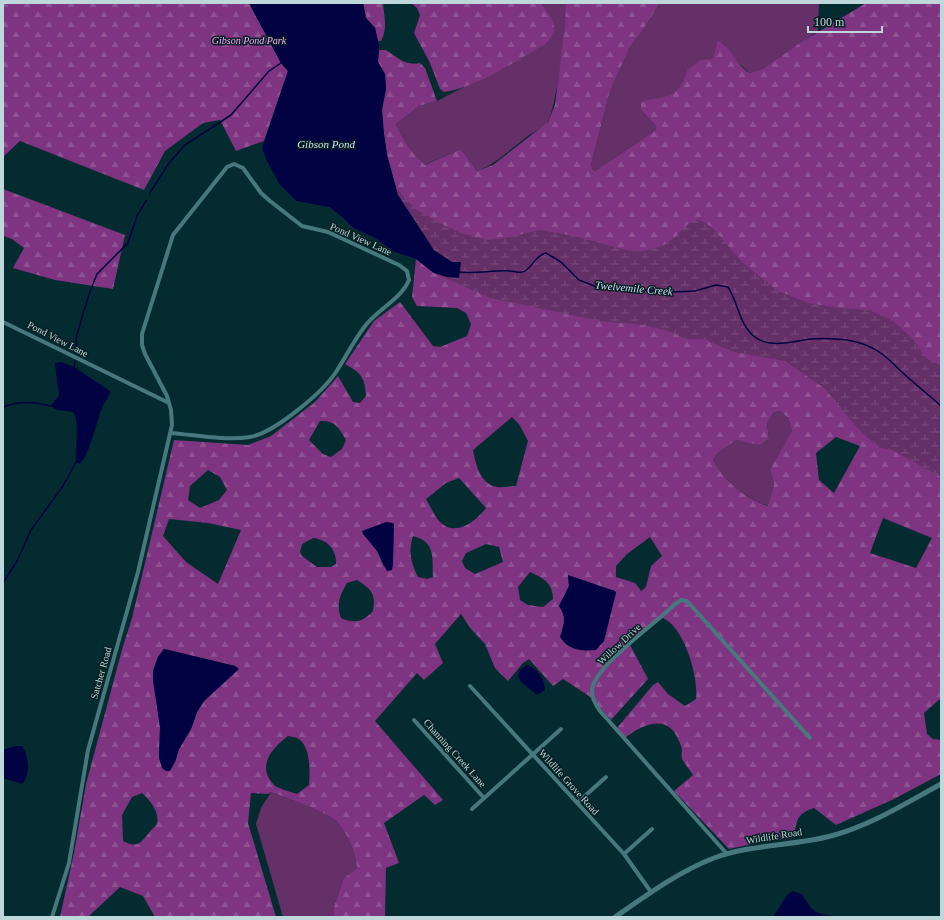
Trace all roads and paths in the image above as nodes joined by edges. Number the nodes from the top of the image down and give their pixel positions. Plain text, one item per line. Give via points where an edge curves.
1 (3, 322) edge
2 (169, 403) junction
3 (170, 433) junction
4 (470, 686) dead end
5 (414, 720) dead end
6 (561, 729) dead end
7 (810, 738) dead end
8 (534, 755) junction
9 (606, 776) dead end
10 (941, 784) edge
11 (484, 798) junction
12 (577, 803) junction
13 (472, 809) dead end
14 (652, 829) dead end
15 (624, 854) junction
16 (727, 854) junction
17 (651, 892) junction
18 (52, 917) edge
19 (615, 917) edge

1 - 2 street, Pond View Lane
2 - 3 street, Pond View Lane via 172,417
2 - 3 street, Pond View Lane via 164,387 145,354 142,334 173,235 229,165 237,164 243,168 261,193 302,226 342,238 399,265 408,273 406,288 370,319 331,380 284,420 249,438
3 - 18 street, Satcher Road via 138,572 90,740 69,863
4 - 8 street, Wildlife Grove Road
5 - 11 street, Channing Creek Lane
6 - 8 street
7 - 16 street, Willow Drive via 687,601 681,600 674,605 612,659 599,675 592,693 594,703 600,712
8 - 11 street
8 - 12 street, Wildlife Grove Road
9 - 12 street
10 - 16 street, Wildlife Road via 892,811 832,836
11 - 13 street
12 - 15 street, Wildlife Grove Road
14 - 15 street
15 - 17 street, Wildlife Grove Road
16 - 17 street, Wildlife Road via 688,870
17 - 19 street, Wildlife Road

